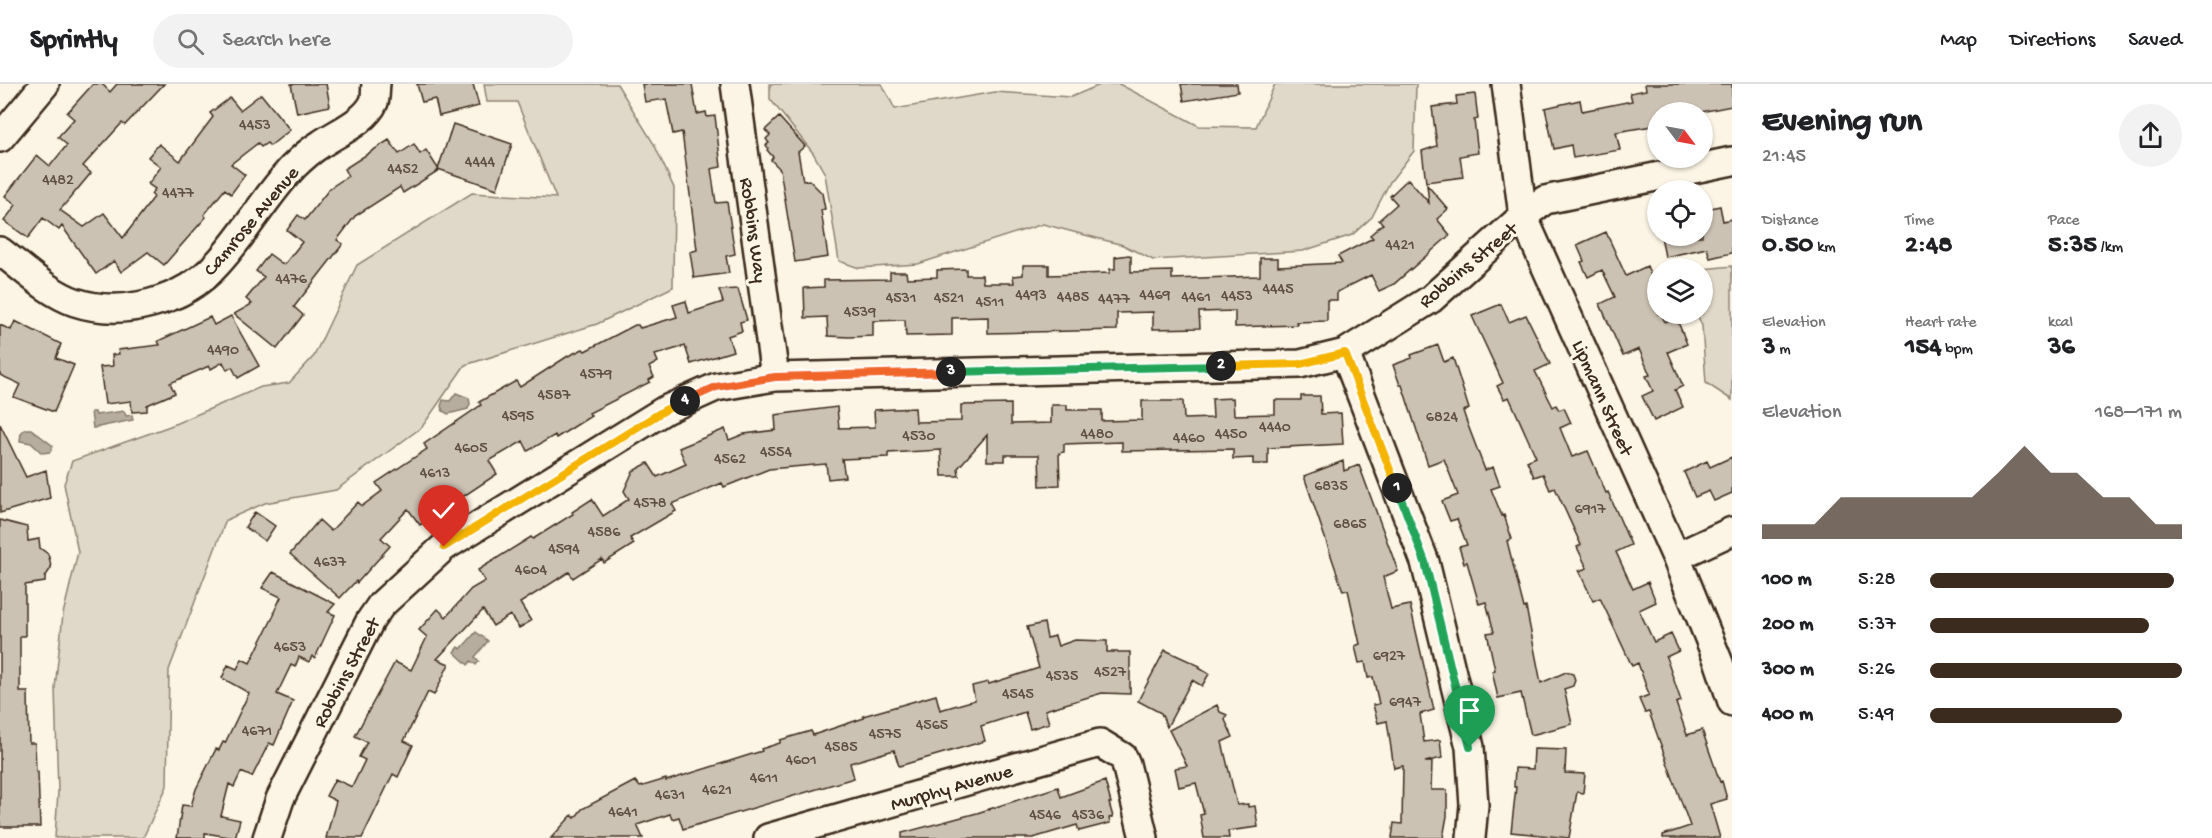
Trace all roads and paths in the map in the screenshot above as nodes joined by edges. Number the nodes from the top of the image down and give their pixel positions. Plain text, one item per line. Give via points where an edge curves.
1 (45, 84) edge
2 (376, 84) edge
3 (735, 84) edge
4 (1506, 84) edge
5 (0, 138) edge
6 (1732, 161) edge
7 (1523, 216) junction
8 (0, 251) edge
9 (1345, 353) junction
10 (775, 377) junction
11 (1732, 531) edge
12 (1676, 557) junction
13 (1732, 702) edge
14 (267, 838) edge
15 (768, 838) edge
16 (1144, 838) edge
17 (1471, 838) edge

1 - 5 street
2 - 8 street, Camrose Avenue via 374,101 365,115 294,166 217,264 193,286 165,299 130,308 75,302
3 - 10 street, Robbins Way
4 - 7 street, Lipmann Street
6 - 7 street, Robbins Street via 1545,200
7 - 9 street, Robbins Street via 1431,299
7 - 12 street, Lipmann Street
9 - 10 street, Robbins Street via 1300,364
9 - 17 street via 1425,562 1470,747 1474,805
10 - 14 street, Robbins Street via 716,387 665,410 444,547 381,605 370,621 280,799
11 - 12 street
12 - 13 street, Lipmann Street
15 - 16 street, Murphy Avenue via 1100,743 1126,764

